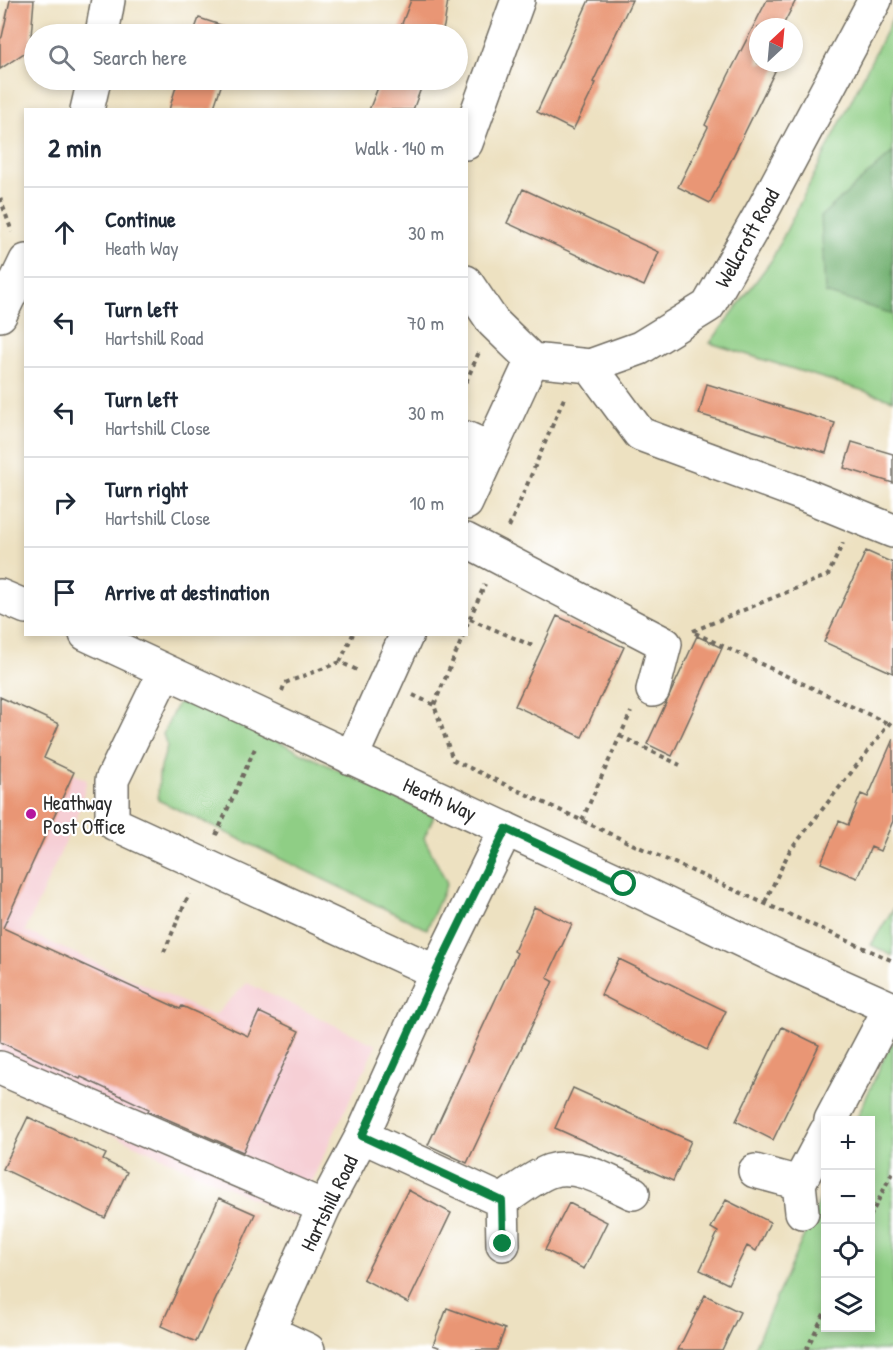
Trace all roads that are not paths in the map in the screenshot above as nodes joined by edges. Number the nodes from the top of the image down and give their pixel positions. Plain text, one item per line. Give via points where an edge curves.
1 (108, 0) edge
2 (518, 0) edge
3 (874, 0) edge
4 (104, 24) edge
5 (92, 90) edge
6 (87, 108) edge
7 (468, 138) edge
8 (24, 265) edge
9 (468, 285) edge
10 (0, 315) edge
11 (532, 360) junction
12 (590, 366) junction
13 (479, 443) edge
14 (468, 494) edge
15 (893, 531) edge
16 (468, 541) edge
17 (0, 596) edge
18 (24, 606) edge
19 (90, 636) edge
20 (406, 636) edge
21 (165, 671) junction
22 (652, 690) road end
23 (351, 758) junction
24 (506, 829) junction
25 (436, 972) junction
26 (891, 1008) edge
27 (0, 1068) edge
28 (833, 1116) edge
29 (362, 1136) junction
30 (821, 1143) edge
31 (755, 1171) dead end
32 (515, 1192) junction
33 (633, 1193) dead end
34 (324, 1207) junction
35 (503, 1244) dead end
36 (265, 1341) edge
37 (308, 1350) edge

1 - 4 street
2 - 7 street
3 - 12 street, Wellcroft Road via 708,306 640,348
5 - 6 street
8 - 10 street
9 - 11 street via 493,322
11 - 12 street, Wellcroft Road
11 - 13 street
12 - 15 street via 640,434
13 - 14 street
16 - 22 street via 665,644
17 - 18 street
19 - 21 street, Heath Way
20 - 23 street
21 - 23 street, Heath Way
21 - 25 street via 112,780 111,815 115,824
23 - 24 street, Heath Way
24 - 25 street, Hartshill Road
24 - 26 street, Heath Way
25 - 29 street, Hartshill Road
26 - 28 street
27 - 34 street
29 - 32 street
29 - 34 street, Hartshill Road
30 - 31 street via 800,1198
32 - 33 street via 549,1171 570,1169 587,1172
32 - 35 street
34 - 36 street, Hartshill Road
36 - 37 street

